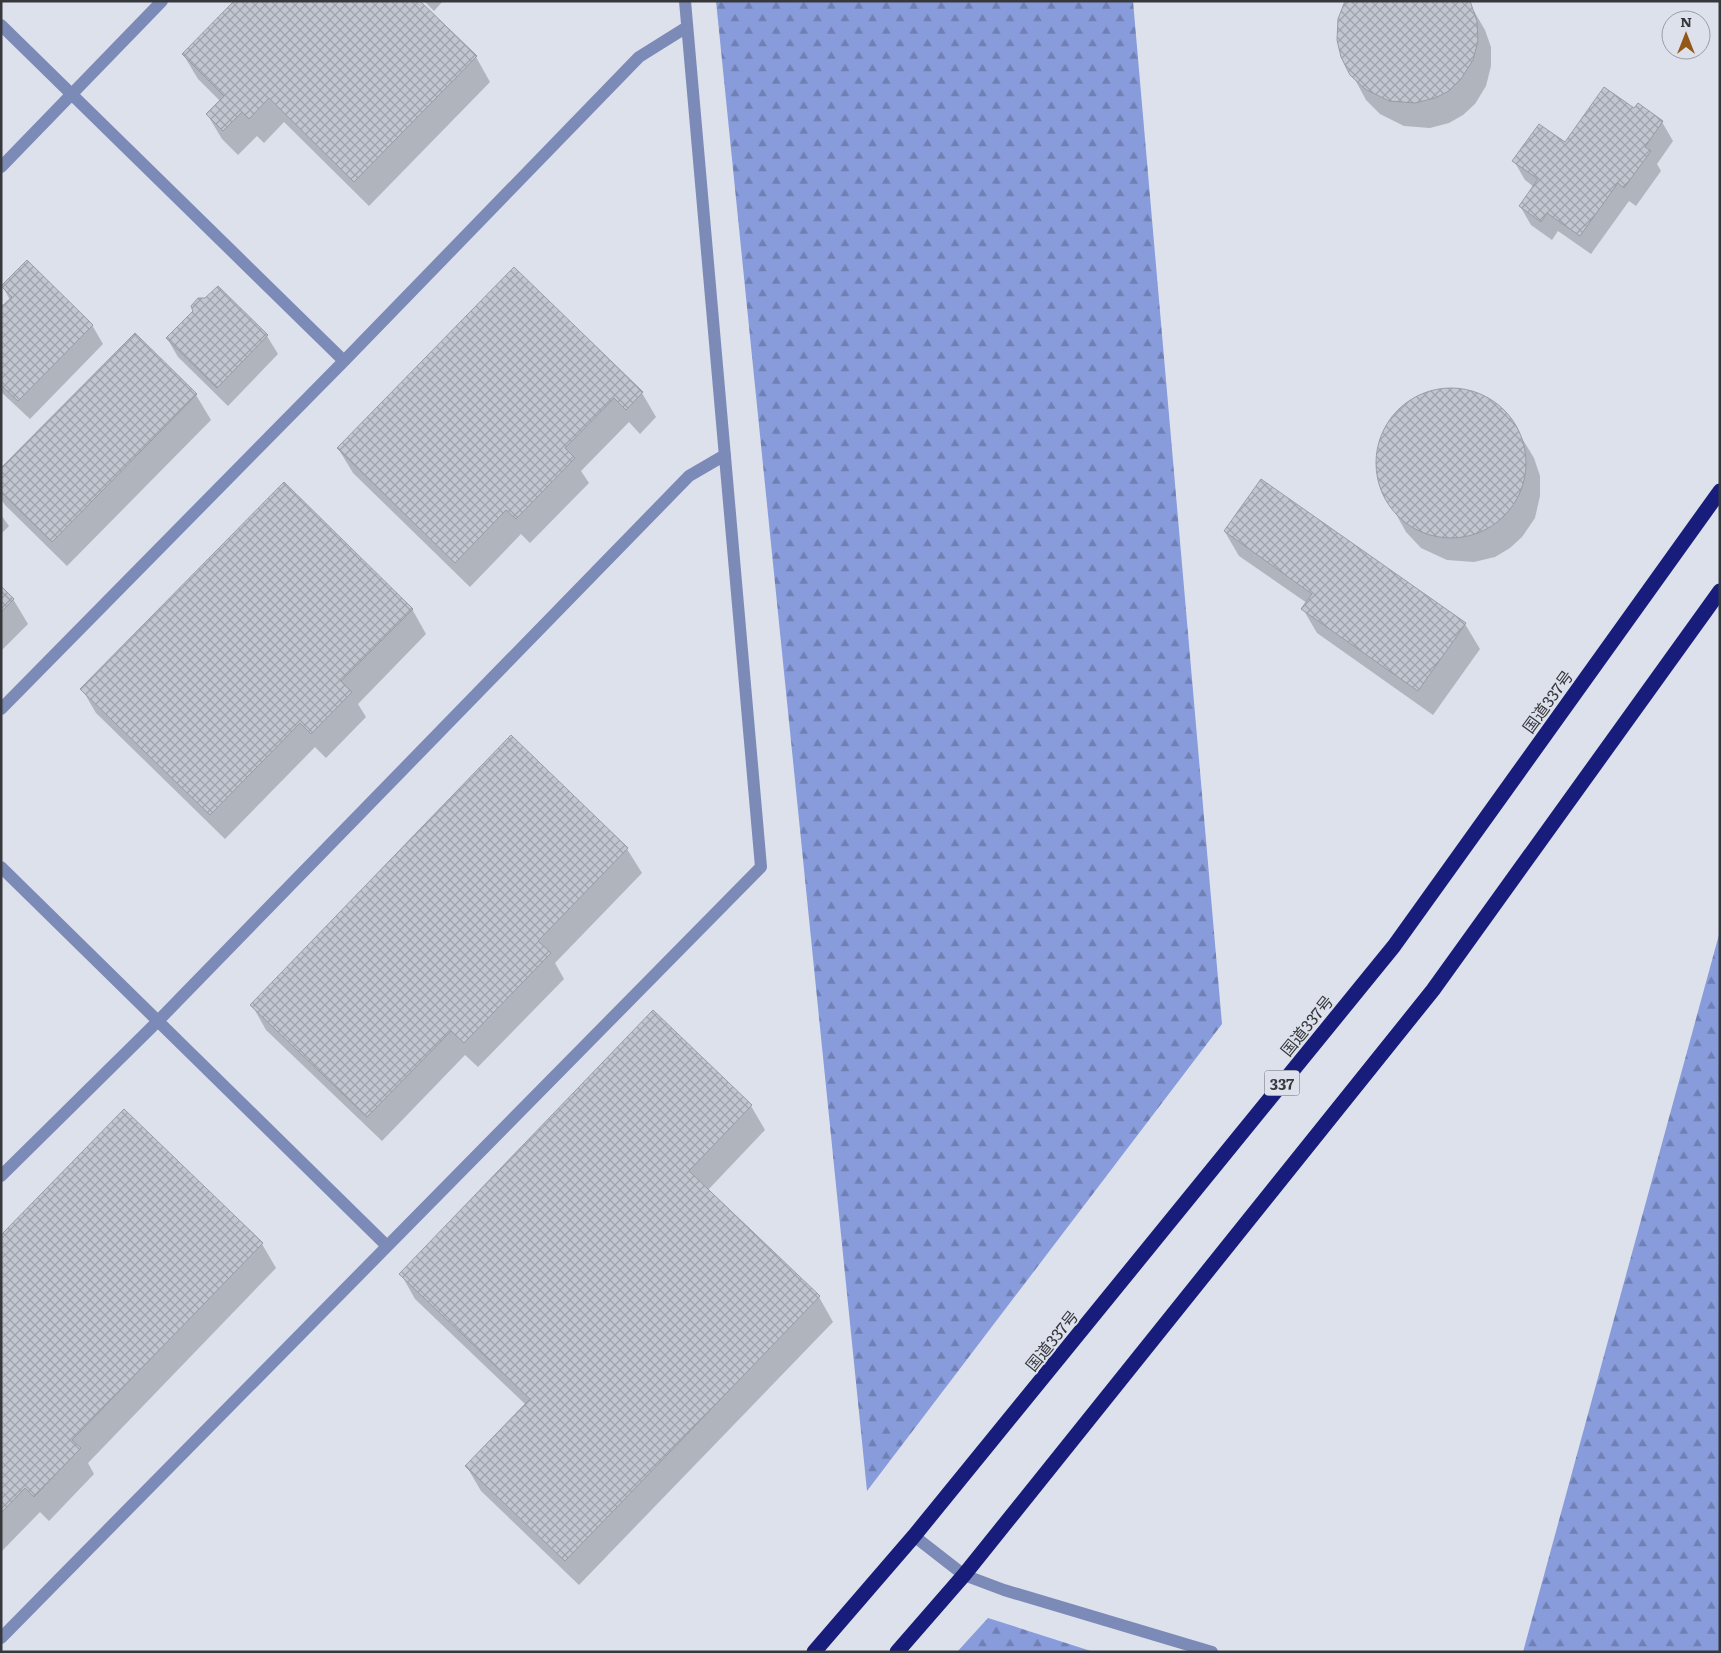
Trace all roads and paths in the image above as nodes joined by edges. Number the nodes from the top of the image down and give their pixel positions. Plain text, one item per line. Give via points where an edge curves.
1 (162, 1) edge
2 (685, 1) edge
3 (1, 25) edge
4 (687, 27) junction
5 (72, 94) junction
6 (1, 167) edge
7 (344, 361) junction
8 (725, 455) junction
9 (1720, 491) edge
10 (1720, 591) edge
11 (1, 709) edge
12 (1, 868) edge
13 (158, 1021) junction
14 (1, 1176) edge
15 (387, 1246) junction
16 (914, 1536) junction
17 (964, 1575) junction
18 (1, 1638) edge
19 (814, 1652) edge
20 (897, 1652) edge
21 (1212, 1652) edge

1 - 5 street
2 - 4 street
3 - 5 street
4 - 7 street via 639,57
4 - 8 street
5 - 6 street
5 - 7 street
7 - 11 street
8 - 13 street via 689,476
8 - 15 street via 761,867
9 - 16 highway, 国道337号 / 337 via 1394,946
10 - 17 highway via 1434,990
12 - 13 street
13 - 14 street
13 - 15 street
15 - 18 street
16 - 17 street
16 - 19 highway, 国道337号 / 337
17 - 20 highway
17 - 21 street

